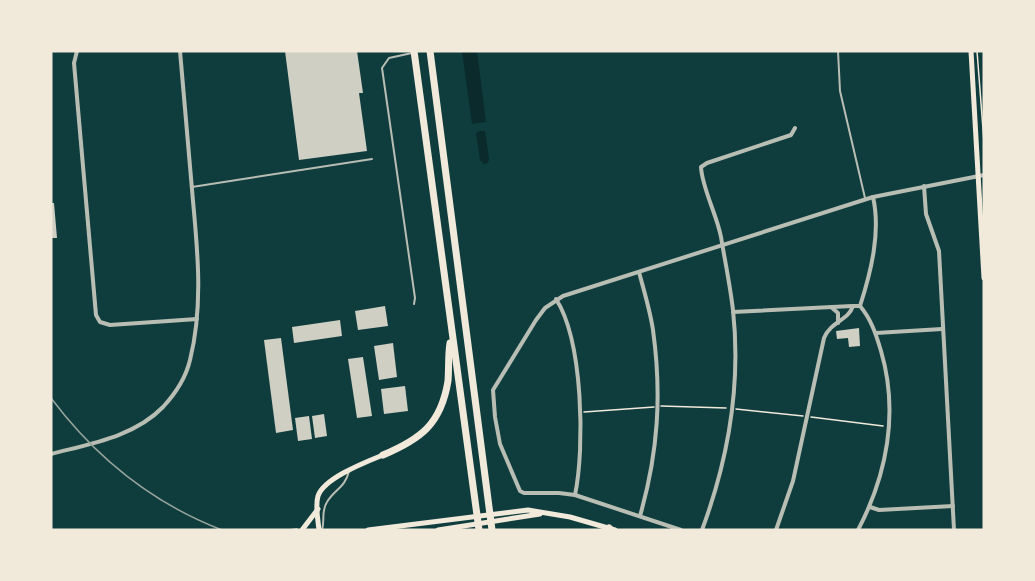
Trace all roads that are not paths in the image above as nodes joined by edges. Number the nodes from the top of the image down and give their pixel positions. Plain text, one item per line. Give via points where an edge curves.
1 (77, 51) edge
2 (180, 51) edge
3 (430, 51) edge
4 (838, 51) edge
5 (971, 51) edge
6 (414, 52) edge
7 (795, 128) dead end
8 (372, 159) dead end
9 (981, 176) edge
10 (924, 185) junction
11 (192, 187) junction
12 (873, 197) junction
13 (865, 199) junction
14 (722, 245) junction
15 (639, 272) junction
16 (984, 278) edge
17 (556, 299) junction
18 (414, 304) dead end
19 (853, 306) junction
20 (860, 306) junction
21 (831, 307) junction
22 (733, 312) junction
23 (197, 319) junction
24 (838, 322) junction
25 (942, 329) junction
26 (876, 333) junction
27 (452, 334) junction
28 (51, 454) edge
29 (383, 455) joint
30 (349, 471) junction
31 (575, 495) junction
32 (953, 506) junction
33 (870, 507) junction
34 (318, 508) junction
35 (544, 513) junction
36 (640, 516) junction
37 (612, 529) edge
38 (302, 530) edge
39 (321, 530) edge
40 (368, 530) edge
41 (438, 530) edge
42 (479, 530) edge
43 (492, 530) edge
44 (681, 530) edge
45 (702, 530) edge
46 (776, 530) edge
47 (858, 530) edge
48 (954, 530) edge

1 - 23 street via 74,63 96,315 100,322 110,325
2 - 11 street
3 - 43 highway
4 - 13 lane via 840,91
5 - 9 main road
6 - 18 lane via 389,58 382,68
6 - 27 highway
7 - 14 street via 791,135 701,167
8 - 11 lane
9 - 10 street
9 - 16 main road
10 - 12 street
10 - 25 street via 926,214 939,251
11 - 23 street via 199,281
12 - 13 street
12 - 20 street via 875,237
13 - 14 street
14 - 15 street
14 - 22 street
15 - 17 street
15 - 36 street via 653,328 658,406 654,458
17 - 31 street via 568,328 576,369 580,428
17 - 31 street via 536,320 492,394 497,433 520,491
19 - 20 street
19 - 21 street
19 - 24 street
20 - 26 street
21 - 22 street
21 - 24 street via 838,313
22 - 45 street via 729,426 718,481
23 - 28 street via 190,362 162,408 118,435
24 - 46 street via 824,338 793,482
25 - 26 street
25 - 32 street
26 - 33 street via 891,405 884,467
27 - 29 highway via 444,397 433,422 417,439
27 - 42 highway
29 - 30 main road
30 - 34 main road via 321,491
30 - 39 lane via 342,487 325,506
31 - 36 street
32 - 33 street via 879,510
32 - 48 street
33 - 47 street
34 - 38 main road
34 - 39 main road
35 - 37 main road
35 - 40 main road via 516,511
35 - 41 main road
36 - 44 street

